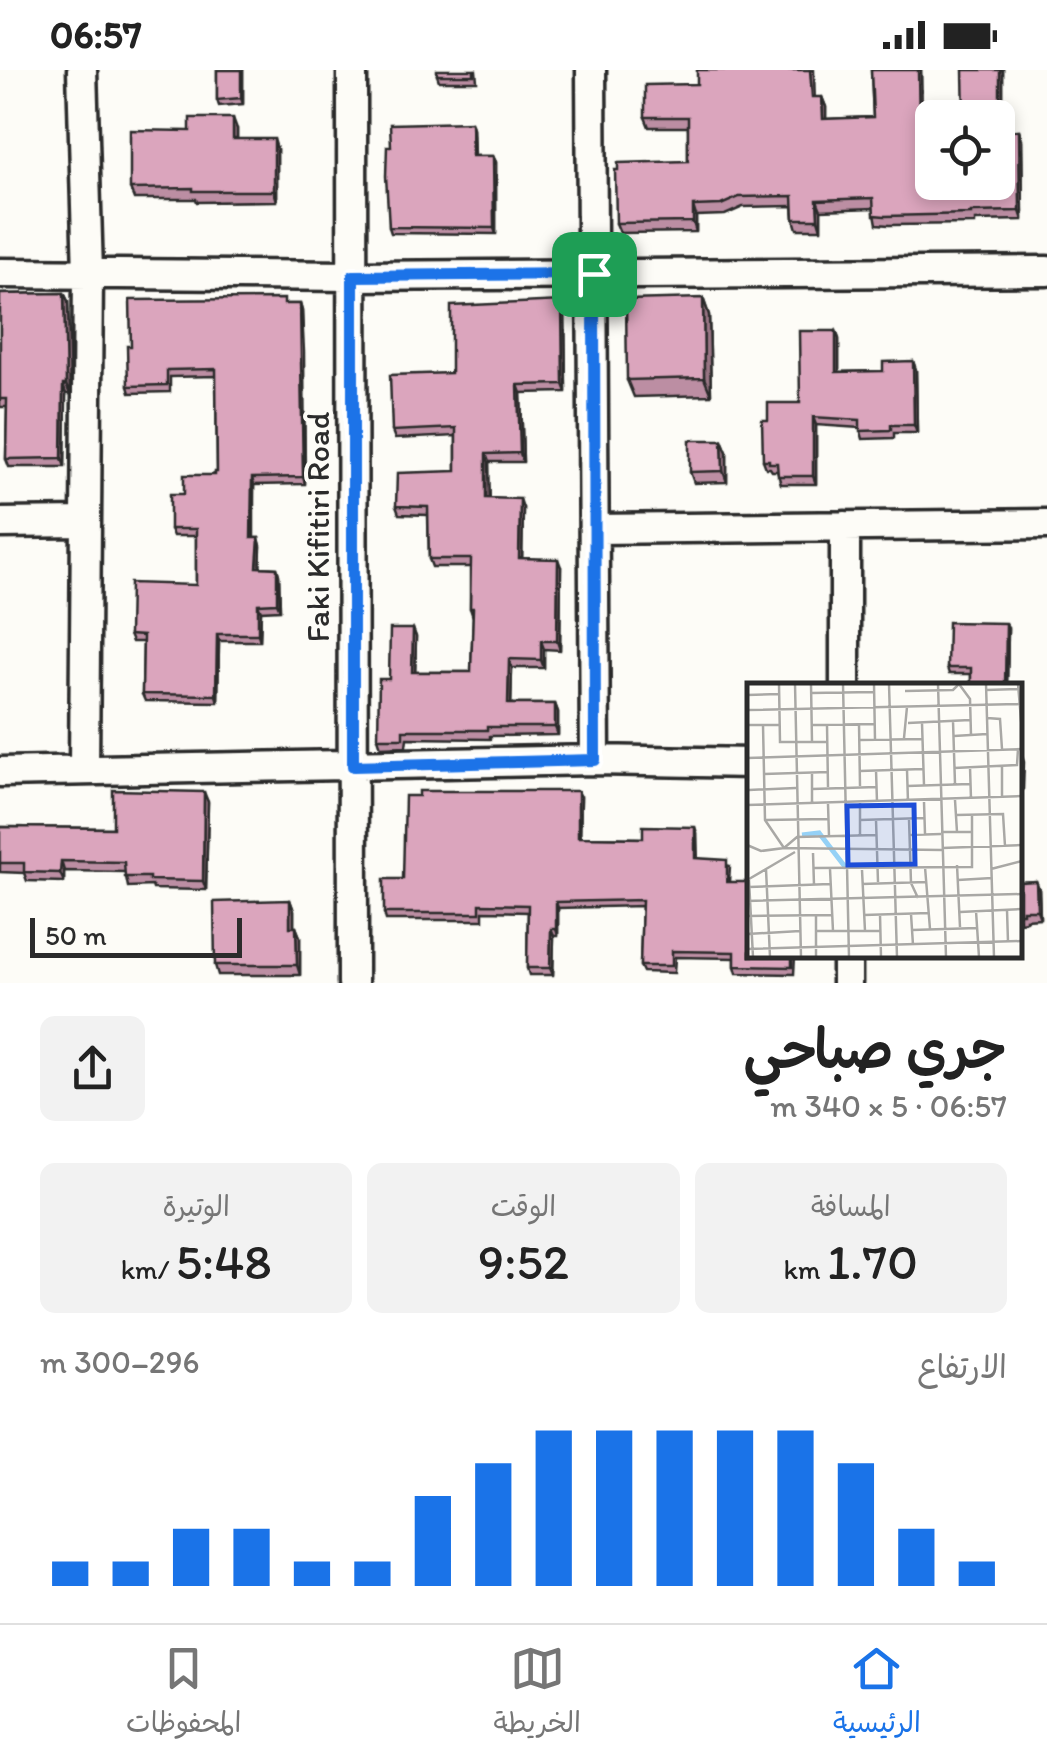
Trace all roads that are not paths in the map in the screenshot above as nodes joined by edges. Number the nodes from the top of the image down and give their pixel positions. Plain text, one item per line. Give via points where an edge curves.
1 (82, 70) edge
2 (352, 70) edge
3 (591, 70) edge
4 (1047, 271) edge
5 (0, 273) edge
6 (88, 273) junction
7 (594, 274) junction
8 (353, 276) junction
9 (86, 522) junction
10 (0, 523) edge
11 (1047, 524) edge
12 (844, 526) junction
13 (595, 529) junction
14 (844, 683) edge
15 (595, 760) junction
16 (747, 763) edge
17 (353, 766) junction
18 (84, 769) junction
19 (0, 772) edge
20 (353, 983) edge

1 - 6 street
2 - 8 street, Faki Kifitiri Road
3 - 7 street
4 - 7 street
5 - 6 street
6 - 8 street
6 - 9 street
7 - 8 street
7 - 13 street
8 - 17 street, Faki Kifitiri Road
9 - 10 street
9 - 18 street
11 - 12 street
12 - 13 street
12 - 14 street
13 - 15 street
15 - 16 street
15 - 17 street
17 - 18 street
17 - 20 street, Faki Kifitiri Road
18 - 19 street

